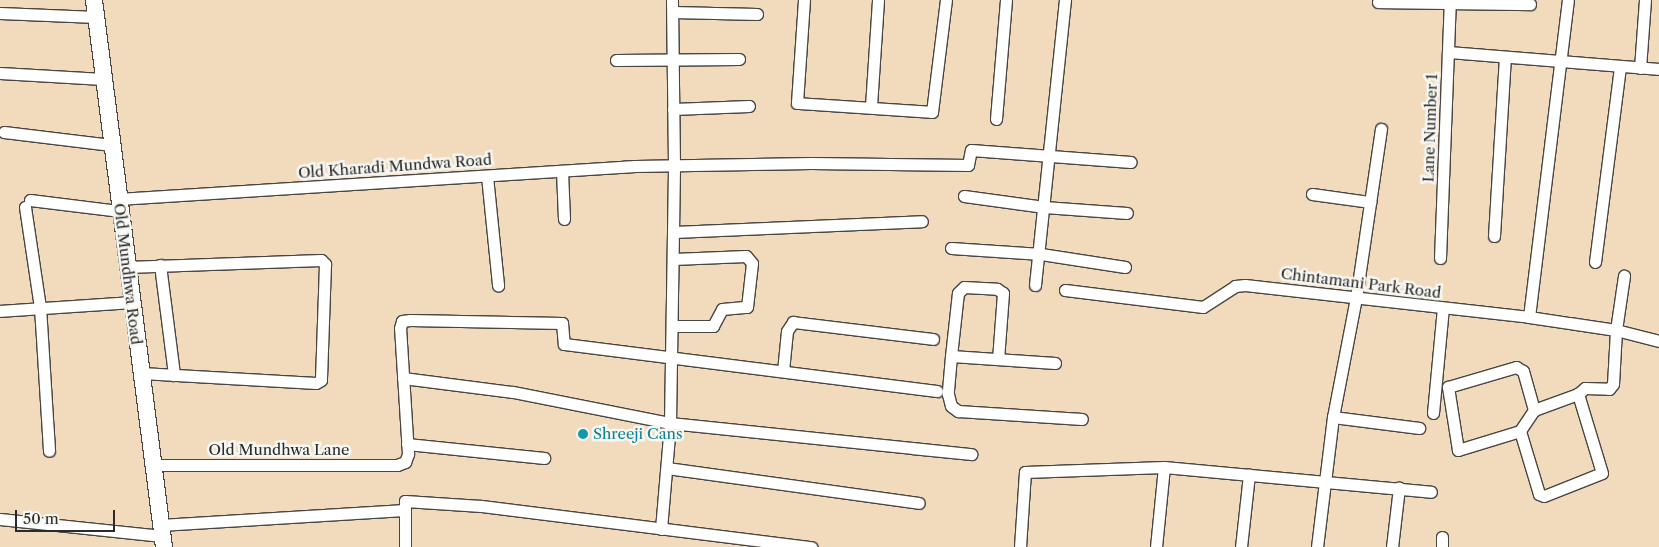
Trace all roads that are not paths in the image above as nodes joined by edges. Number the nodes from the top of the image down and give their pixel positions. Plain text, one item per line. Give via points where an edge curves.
1 (94, 0) edge
2 (672, 0) edge
3 (804, 0) edge
4 (878, 0) edge
5 (946, 0) edge
6 (1006, 0) edge
7 (1065, 0) edge
8 (1568, 0) edge
9 (1645, 0) edge
10 (1378, 2) dead end
11 (1450, 2) edge
12 (1530, 4) dead end
13 (672, 12) junction
14 (0, 13) edge
15 (757, 14) dead end
16 (96, 17) junction
17 (1448, 52) junction
18 (1505, 57) junction
19 (739, 58) dead end
20 (616, 60) dead end
21 (673, 60) junction
22 (1560, 61) junction
23 (1620, 67) junction
24 (1640, 68) junction
25 (1659, 69) edge
26 (0, 73) edge
27 (103, 79) junction
28 (749, 106) dead end
29 (872, 106) junction
30 (673, 109) junction
31 (996, 119) dead end
32 (1380, 129) dead end
33 (4, 132) dead end
34 (111, 145) junction
35 (1050, 154) junction
36 (1131, 162) dead end
37 (674, 165) junction
38 (562, 170) junction
39 (487, 176) junction
40 (1312, 194) dead end
41 (964, 196) dead end
42 (1370, 202) junction
43 (119, 205) junction
44 (1044, 207) junction
45 (1127, 213) dead end
46 (564, 219) dead end
47 (922, 220) dead end
48 (674, 232) junction
49 (1494, 236) dead end
50 (952, 248) dead end
51 (1041, 254) junction
52 (1440, 258) dead end
53 (673, 260) junction
54 (1595, 262) dead end
55 (160, 265) junction
56 (127, 266) junction
57 (1125, 267) dead end
58 (1624, 276) dead end
59 (1036, 285) dead end
60 (498, 286) dead end
61 (1065, 290) dead end
62 (1356, 298) junction
63 (131, 302) junction
64 (40, 307) junction
65 (1443, 308) junction
66 (0, 311) edge
67 (1529, 317) junction
68 (672, 326) junction
69 (1616, 330) junction
70 (933, 339) dead end
71 (1659, 341) edge
72 (951, 356) junction
73 (671, 357) junction
74 (998, 359) junction
75 (1056, 363) dead end
76 (783, 371) junction
77 (141, 373) junction
78 (174, 374) junction
79 (403, 378) junction
80 (937, 391) dead end
81 (1578, 394) junction
82 (1534, 410) junction
83 (1433, 413) dead end
84 (1333, 417) junction
85 (1082, 419) dead end
86 (670, 423) junction
87 (1419, 428) dead end
88 (1520, 431) junction
89 (408, 444) junction
90 (49, 451) dead end
91 (971, 454) dead end
92 (544, 458) dead end
93 (153, 465) junction
94 (1164, 467) junction
95 (667, 468) junction
96 (1249, 474) junction
97 (1324, 481) junction
98 (1399, 488) junction
99 (1431, 492) dead end
100 (919, 503) dead end
101 (405, 510) junction
102 (0, 518) edge
103 (0, 522) edge
104 (661, 528) junction
105 (162, 536) edge
106 (405, 547) edge
107 (811, 547) edge
108 (1020, 547) edge
109 (1156, 547) edge
110 (1241, 547) edge
111 (1317, 547) edge
112 (1392, 547) edge

1 - 16 street, Old Mundhwa Road
2 - 13 street
3 - 29 street via 798,103
4 - 29 street
5 - 29 street via 932,112
6 - 31 street
7 - 35 street
8 - 22 street
9 - 24 street
10 - 11 street
11 - 12 street
11 - 17 street, Lane Number 1
13 - 15 street
13 - 21 street
14 - 16 street
16 - 27 street, Old Mundhwa Road
17 - 18 street
17 - 52 street, Lane Number 1
18 - 22 street
18 - 49 street
19 - 21 street
20 - 21 street
21 - 30 street
22 - 23 street
22 - 67 street
23 - 24 street
23 - 54 street
24 - 25 street
26 - 27 street
27 - 34 street, Old Mundhwa Road
28 - 30 street
30 - 37 street
32 - 42 street
33 - 34 street
34 - 43 street, Old Mundhwa Road
35 - 36 street
35 - 37 street, Old Kharadi Mundwa Road via 971,150 968,165
35 - 44 street
37 - 38 street, Old Kharadi Mundwa Road
37 - 48 street
38 - 39 street, Old Kharadi Mundwa Road
38 - 46 street
39 - 43 street, Old Kharadi Mundwa Road
39 - 60 street
40 - 42 street
41 - 44 street
42 - 62 street
43 - 56 street, Old Mundhwa Road
43 - 64 street, Old Kharadi Mundwa Road via 27,204
44 - 45 street
44 - 51 street
47 - 48 street
48 - 53 street
50 - 51 street
51 - 57 street
51 - 59 street
53 - 68 street
53 - 68 street via 746,256 752,263 747,307 722,309 713,326
55 - 56 street
55 - 78 street
55 - 78 street via 321,260 325,264 321,380
56 - 63 street, Old Mundhwa Road
58 - 69 street
61 - 62 street, Chintamani Park Road via 1203,307 1235,286 1245,285
62 - 65 street, Chintamani Park Road
62 - 84 street
63 - 64 street
63 - 77 street, Old Mundhwa Road
64 - 66 street
64 - 90 street
65 - 67 street, Chintamani Park Road
65 - 83 street
67 - 69 street, Chintamani Park Road
68 - 73 street
69 - 71 street, Chintamani Park Road
69 - 81 street via 1612,387 1585,388
70 - 76 street via 793,322 787,331
72 - 74 street
72 - 74 street via 960,289 989,289 1003,293
72 - 85 street via 948,394 951,406 958,412
73 - 76 street
73 - 79 street via 564,344 562,323 410,320 402,321 400,328
73 - 86 street
74 - 75 street
76 - 80 street
77 - 78 street
77 - 93 street, Old Mundhwa Road
79 - 86 street via 513,392
79 - 89 street
81 - 82 street
81 - 88 street via 1603,469 1600,476 1544,496 1539,494
82 - 88 street
82 - 88 street via 1523,370 1516,367 1448,386 1458,450
84 - 87 street
84 - 97 street
86 - 91 street
86 - 95 street
89 - 92 street
89 - 93 street, Old Mundhwa Lane via 405,462 396,465
93 - 105 street, Old Mundhwa Road
94 - 96 street
94 - 108 street via 1025,472
94 - 109 street
95 - 100 street
95 - 104 street
96 - 97 street
96 - 110 street
97 - 98 street
97 - 111 street
98 - 99 street
98 - 112 street
101 - 104 street via 405,501 481,506
101 - 105 street
101 - 106 street
102 - 103 street
102 - 105 street
104 - 107 street

